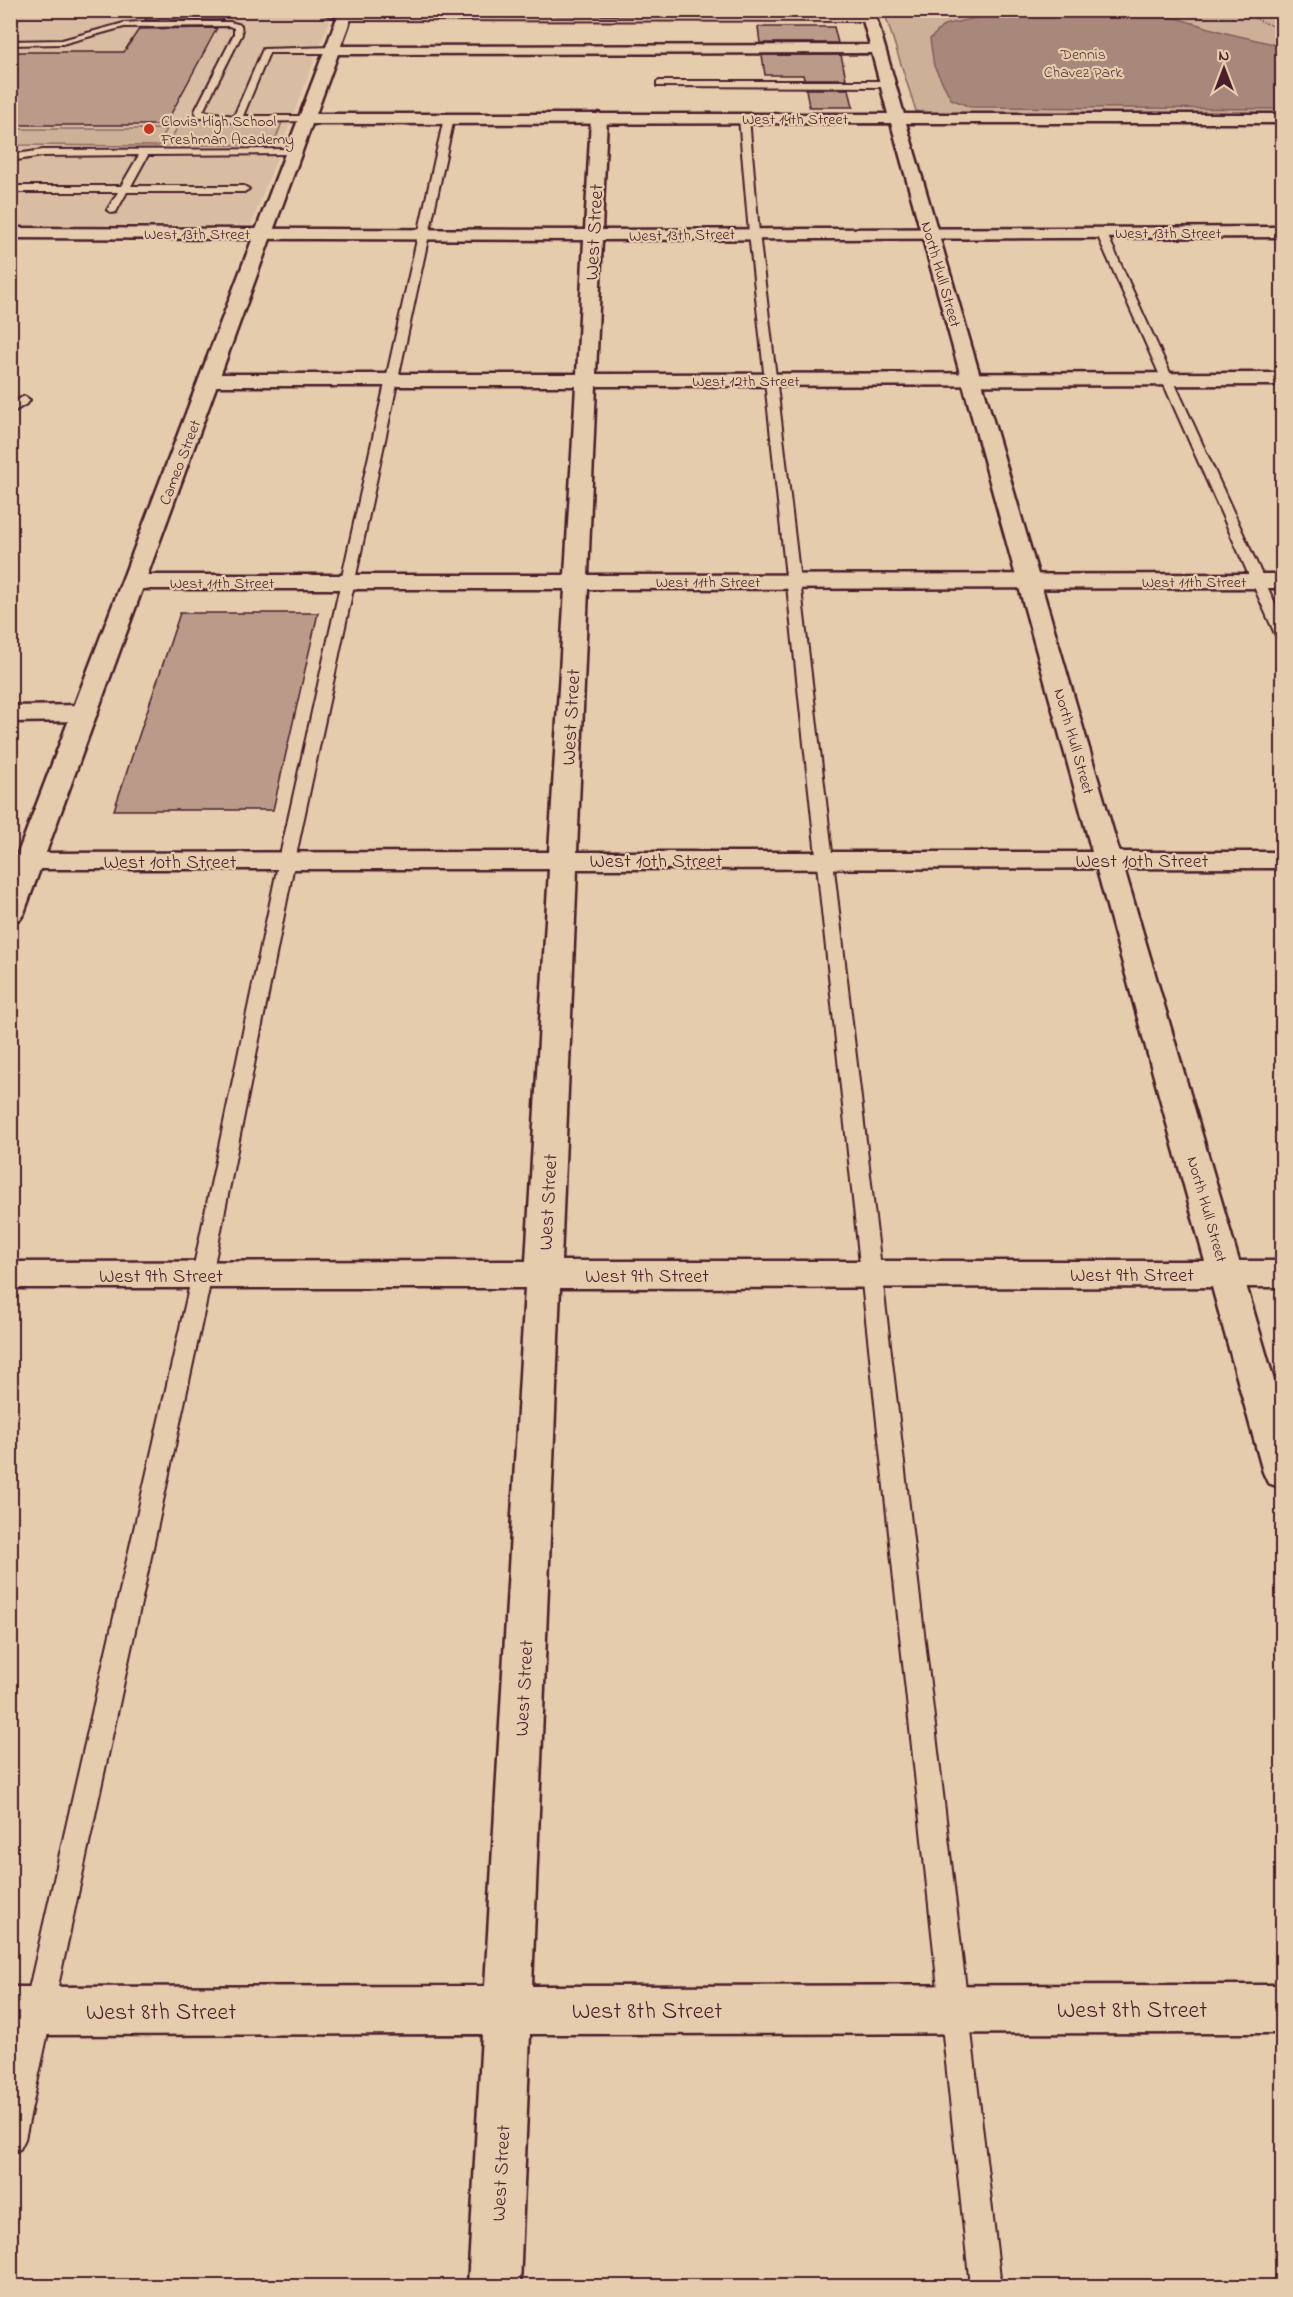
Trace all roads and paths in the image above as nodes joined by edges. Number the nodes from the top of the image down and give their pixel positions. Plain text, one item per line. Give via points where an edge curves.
1 (315, 10) edge
2 (1235, 10) edge
3 (346, 15) edge
4 (868, 15) edge
5 (1282, 30) edge
6 (10, 43) edge
7 (333, 50) junction
8 (878, 50) junction
9 (660, 84) dead end
10 (888, 84) junction
11 (237, 118) junction
12 (308, 118) junction
13 (449, 118) junction
14 (599, 118) junction
15 (744, 118) junction
16 (897, 118) junction
17 (1282, 118) edge
18 (145, 153) junction
19 (295, 153) junction
20 (10, 158) edge
21 (10, 189) edge
22 (244, 189) dead end
23 (124, 190) junction
24 (112, 210) dead end
25 (930, 232) junction
26 (1101, 232) junction
27 (10, 233) edge
28 (265, 233) junction
29 (754, 233) junction
30 (423, 235) junction
31 (592, 235) junction
32 (1280, 236) edge
33 (210, 380) junction
34 (394, 380) junction
35 (587, 380) junction
36 (772, 380) junction
37 (972, 380) junction
38 (1167, 380) junction
39 (1282, 380) edge
40 (24, 400) dead end
41 (10, 411) edge
42 (795, 581) junction
43 (1029, 581) junction
44 (1259, 581) junction
45 (1282, 581) edge
46 (134, 582) junction
47 (350, 582) junction
48 (577, 582) junction
49 (1282, 634) edge
50 (10, 714) edge
51 (85, 714) junction
52 (564, 860) junction
53 (826, 860) junction
54 (1109, 860) junction
55 (1282, 860) edge
56 (30, 861) junction
57 (287, 861) junction
58 (10, 913) edge
59 (872, 1274) junction
60 (1226, 1274) junction
61 (1282, 1274) edge
62 (10, 1275) edge
63 (202, 1275) junction
64 (543, 1275) junction
65 (1282, 1472) edge
66 (1282, 2008) edge
67 (957, 2009) junction
68 (507, 2010) junction
69 (24, 2011) edge
70 (10, 2139) edge
71 (494, 2286) edge
72 (986, 2286) edge

1 - 3 lane
2 - 5 path
3 - 4 lane
3 - 7 street, Cameo Street
4 - 8 street, North Hull Street
6 - 11 lane via 62,42 124,25 222,23 238,27 199,111 210,118
7 - 8 street
7 - 11 lane via 266,51
7 - 12 street, Cameo Street
8 - 10 street, North Hull Street
9 - 10 lane
10 - 16 street, North Hull Street
11 - 12 lane
12 - 13 street, West 14th Street
12 - 19 street, Cameo Street
13 - 14 street, West 14th Street
13 - 30 lane
14 - 15 street, West 14th Street
14 - 31 street, West Street
15 - 16 street, West 14th Street
15 - 29 lane
16 - 17 street, West 14th Street
16 - 25 street, North Hull Street
18 - 19 lane
18 - 20 lane via 43,153
18 - 23 lane
19 - 28 street, Cameo Street
21 - 23 lane
22 - 23 lane
23 - 24 lane
25 - 26 street, West 13th Street
25 - 29 street, West 13th Street
25 - 37 street, North Hull Street
26 - 32 street, West 13th Street
26 - 38 lane
27 - 28 street, West 13th Street
28 - 30 street, West 13th Street
28 - 33 street, Cameo Street
29 - 31 street, West 13th Street
29 - 36 lane
30 - 31 street, West 13th Street
30 - 34 lane
31 - 35 street, West Street
33 - 34 street, West 12th Street
33 - 46 street, Cameo Street
34 - 35 street, West 12th Street
34 - 47 lane
35 - 36 street, West 12th Street
35 - 48 street, West Street
36 - 37 street, West 12th Street
36 - 42 lane
37 - 38 street, West 12th Street
37 - 43 street, North Hull Street
38 - 39 street, West 12th Street
38 - 44 lane
40 - 41 lane
42 - 43 street, West 11th Street
42 - 48 street, West 11th Street
42 - 53 lane
43 - 44 street, West 11th Street
43 - 54 street, North Hull Street
44 - 45 street, West 11th Street
44 - 49 lane
46 - 47 street, West 11th Street
46 - 51 street, Cameo Street
47 - 48 street, West 11th Street
47 - 57 lane
48 - 52 street, West Street
50 - 51 street
51 - 56 street, Cameo Street
52 - 53 street, West 10th Street
52 - 57 street, West 10th Street
52 - 64 street, West Street
53 - 54 street, West 10th Street
53 - 59 lane
54 - 55 street, West 10th Street
54 - 60 street, North Hull Street
56 - 57 street, West 10th Street
56 - 58 street, Cameo Street
57 - 63 lane
59 - 60 street, West 9th Street
59 - 64 street, West 9th Street
59 - 67 lane
60 - 61 street, West 9th Street
60 - 65 street, North Hull Street
62 - 63 street, West 9th Street
63 - 64 street, West 9th Street
63 - 69 lane
64 - 68 street, West Street
66 - 67 street, West 8th Street
67 - 68 street, West 8th Street
67 - 72 lane
68 - 69 street, West 8th Street
68 - 71 street, West Street
69 - 70 lane

